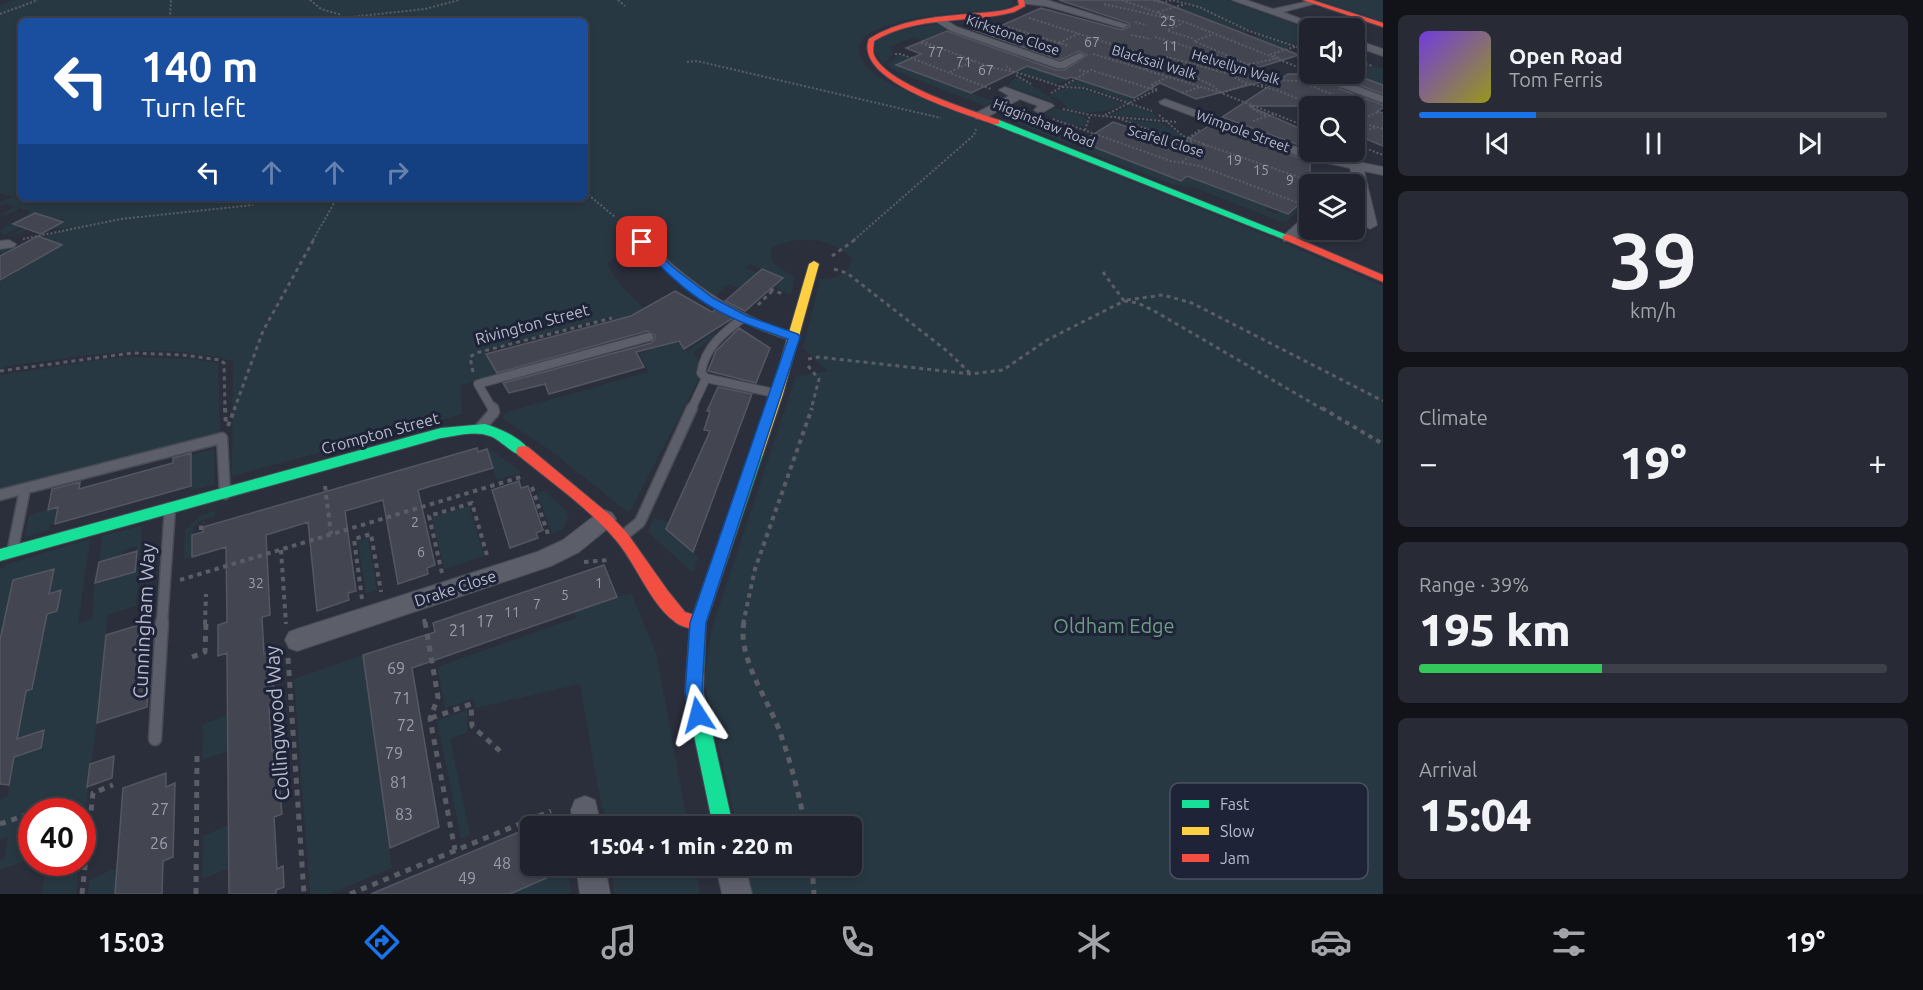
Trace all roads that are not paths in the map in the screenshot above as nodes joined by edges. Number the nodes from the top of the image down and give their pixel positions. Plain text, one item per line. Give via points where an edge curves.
1 (1237, 0) edge
2 (1021, 1) edge
3 (1308, 1) edge
4 (1273, 12) junction
5 (938, 19) junction
6 (1299, 21) edge
7 (1123, 25) dead end
8 (1383, 25) edge
9 (1365, 46) edge
10 (1383, 53) edge
11 (1084, 54) road end
12 (1345, 85) dead end
13 (1000, 90) road end
14 (1019, 95) junction
15 (1165, 97) road end
16 (1383, 100) edge
17 (1043, 113) road end
18 (980, 116) junction
19 (1356, 166) junction
20 (1383, 171) edge
21 (625, 225) road end
22 (1376, 226) edge
23 (1299, 228) edge
24 (1289, 237) junction
25 (814, 264) road end
26 (1383, 279) edge
27 (743, 318) junction
28 (649, 337) dead end
29 (794, 337) junction
30 (706, 378) junction
31 (777, 394) junction
32 (481, 427) junction
33 (25, 489) junction
34 (225, 494) junction
35 (0, 495) edge
36 (171, 506) junction
37 (605, 519) junction
38 (622, 537) junction
39 (6, 553) edge
40 (698, 623) junction
41 (290, 638) road end
42 (155, 739) dead end
43 (721, 816) edge
44 (592, 876) edge
45 (733, 876) edge
46 (595, 894) edge
47 (737, 894) edge

1 - 4 street
2 - 5 street, Higginshaw Road via 1022,6 1011,12
2 - 7 street via 1043,2
3 - 4 street
3 - 8 street
4 - 6 street
5 - 11 street, Kirkstone Close via 966,34 1061,66
5 - 18 street, Higginshaw Road via 884,30 868,42 869,53 878,67 900,82
9 - 10 street
12 - 16 street
13 - 14 street
14 - 17 street via 1048,106
14 - 18 street
15 - 19 street, Wimpole Street via 1309,155
18 - 24 street, Higginshaw Road
19 - 20 street, Wimpole Street
19 - 22 street
21 - 27 lane via 671,272 710,301
23 - 24 street
24 - 26 street, Higginshaw Road
25 - 29 street
27 - 29 lane
27 - 30 lane via 714,340 702,364 701,373
28 - 32 lane via 478,384 494,412
29 - 31 street
30 - 31 lane
30 - 38 lane via 640,522
31 - 40 street
32 - 34 street, Crompton Street via 441,433
32 - 37 street via 505,436
33 - 34 lane via 222,438
33 - 35 lane
33 - 39 lane
34 - 36 street, Crompton Street
36 - 39 street, Crompton Street
36 - 42 lane, Cunningham Way
37 - 38 street
37 - 41 street, Drake Close via 571,546 543,559
38 - 40 street via 680,617
40 - 43 street via 693,692
44 - 46 street
45 - 47 street

